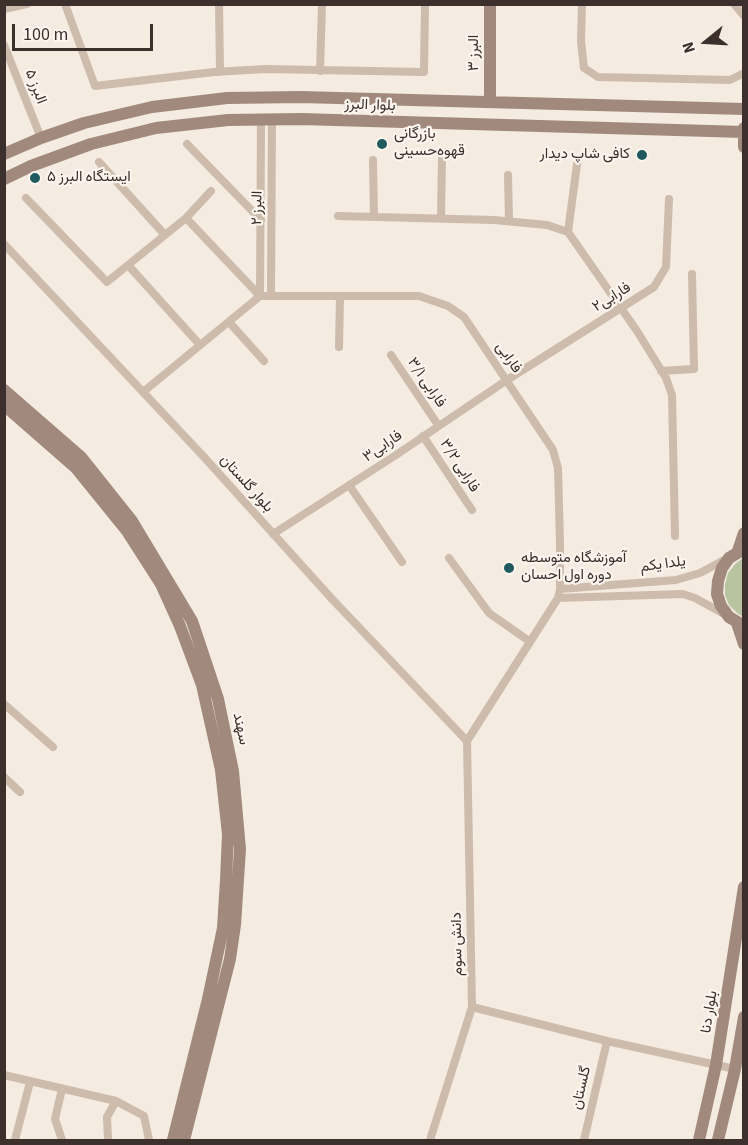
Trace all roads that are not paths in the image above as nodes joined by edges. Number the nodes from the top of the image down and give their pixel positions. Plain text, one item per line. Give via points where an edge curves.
1 (27, 4) edge
2 (65, 4) edge
3 (219, 4) edge
4 (322, 4) edge
5 (425, 4) edge
6 (490, 4) edge
7 (582, 4) edge
8 (734, 4) edge
9 (4, 9) edge
10 (744, 16) edge
11 (4, 45) edge
12 (320, 70) junction
13 (220, 72) junction
14 (744, 73) edge
15 (490, 102) junction
16 (718, 108) junction
17 (744, 109) edge
18 (267, 119) junction
19 (744, 130) edge
20 (716, 131) junction
21 (41, 138) junction
22 (187, 144) dead end
23 (744, 147) edge
24 (4, 154) edge
25 (442, 156) dead end
26 (373, 160) dead end
27 (99, 162) dead end
28 (576, 164) dead end
29 (508, 175) dead end
30 (4, 178) edge
31 (211, 191) dead end
32 (26, 198) dead end
33 (669, 199) dead end
34 (338, 216) dead end
35 (374, 217) junction
36 (186, 218) junction
37 (441, 219) junction
38 (261, 220) junction
39 (509, 221) junction
40 (568, 232) junction
41 (165, 235) junction
42 (4, 244) edge
43 (128, 265) junction
44 (692, 274) dead end
45 (260, 296) junction
46 (270, 296) junction
47 (340, 296) junction
48 (622, 308) junction
49 (229, 321) junction
50 (200, 345) junction
51 (339, 346) dead end
52 (391, 355) dead end
53 (264, 361) dead end
54 (661, 371) junction
55 (507, 380) junction
56 (4, 390) edge
57 (143, 392) junction
58 (4, 405) edge
59 (438, 425) junction
60 (423, 435) junction
61 (349, 485) junction
62 (472, 510) dead end
63 (744, 533) edge
64 (273, 534) junction
65 (675, 536) dead end
66 (737, 553) edge
67 (449, 558) dead end
68 (402, 562) dead end
69 (561, 589) junction
70 (558, 598) junction
71 (737, 622) edge
72 (529, 641) junction
73 (744, 644) edge
74 (4, 704) edge
75 (467, 741) junction
76 (53, 747) dead end
77 (4, 777) edge
78 (20, 792) dead end
79 (744, 887) edge
80 (472, 1007) junction
81 (744, 1017) edge
82 (607, 1041) junction
83 (717, 1065) junction
84 (738, 1066) edge
85 (4, 1075) edge
86 (30, 1082) junction
87 (744, 1083) edge
88 (731, 1086) junction
89 (62, 1089) junction
90 (116, 1101) junction
91 (15, 1140) edge
92 (62, 1140) edge
93 (108, 1140) edge
94 (149, 1140) edge
95 (173, 1140) edge
96 (184, 1140) edge
97 (430, 1140) edge
98 (584, 1140) edge
99 (699, 1140) edge
100 (718, 1140) edge

1 - 9 street
2 - 13 street via 95,86
3 - 13 street
4 - 12 street
5 - 12 street via 424,72
6 - 15 main road, البرز ۳
7 - 14 street via 584,68 598,77 730,80
8 - 10 street
11 - 21 street, البرز ۵
12 - 13 street
15 - 16 main road, بلوار البرز
15 - 21 main road, بلوار البرز via 227,98 152,107
16 - 17 main road, بلوار البرز
16 - 20 main road via 722,123
18 - 20 main road, بلوار البرز
18 - 30 main road, بلوار البرز via 156,128 91,144
18 - 38 street, البرز ۲
18 - 46 street, البرز ۲
19 - 20 main road, بلوار البرز
19 - 23 main road
21 - 24 main road, بلوار البرز
22 - 38 street
25 - 37 street
26 - 35 street
27 - 41 street
28 - 40 street
29 - 39 street
31 - 36 street
32 - 43 street via 107,282
33 - 48 street, فارابی۲ via 666,267 654,287
34 - 35 street
35 - 37 street
36 - 41 street
36 - 45 street
37 - 39 street
38 - 45 street, البرز ۲
39 - 40 street via 548,225
40 - 48 street
41 - 43 street
42 - 57 street, بلوار گلستان
43 - 50 street
44 - 54 street via 694,369
45 - 46 street, فارابی
45 - 49 street
46 - 47 street, فارابی
47 - 51 street
47 - 55 street, فارابی via 420,296 448,306 464,317
48 - 54 street
48 - 55 street, فارابی۲
49 - 50 street
49 - 53 street
50 - 57 street
52 - 59 street, فارابی ۳/۱
54 - 65 street via 672,395
55 - 59 street, فارابی۳
55 - 69 street, فارابی via 553,450 558,468
56 - 96 main road, سهند via 81,458 132,521 192,621 218,699 233,771 240,849 235,925
57 - 64 street, بلوار گلستان
58 - 95 main road, سهند via 76,468 127,531 165,595 204,696 221,770 228,834 223,928
59 - 60 street, فارابی۳
60 - 61 street, فارابی۳
60 - 62 street, فارابی ۳/۲
61 - 64 street, فارابی۳
61 - 68 street
63 - 66 main road
64 - 75 street, بلوار گلستان
66 - 69 street, یلدا یکم via 700,573 676,580
66 - 71 main road via 722,568 717,581 719,600
67 - 72 street via 489,613
69 - 70 street, فارابی
70 - 71 street, یلدا یکم via 683,594
70 - 72 street, فارابی
71 - 73 main road
72 - 75 street, فارابی
74 - 76 street
75 - 80 street, دانش سوم
77 - 78 street
79 - 83 main road, بلوار دنا
80 - 82 street
80 - 97 street, دانش سوم
81 - 84 main road
82 - 83 street
82 - 98 street, گلستان
83 - 84 street
83 - 99 main road, بلوار دنا
84 - 88 main road
85 - 86 street
86 - 89 street
86 - 91 street
87 - 88 main road
88 - 100 main road
89 - 90 street
89 - 92 street via 55,1119
90 - 93 street via 107,1117
90 - 94 street via 144,1116

